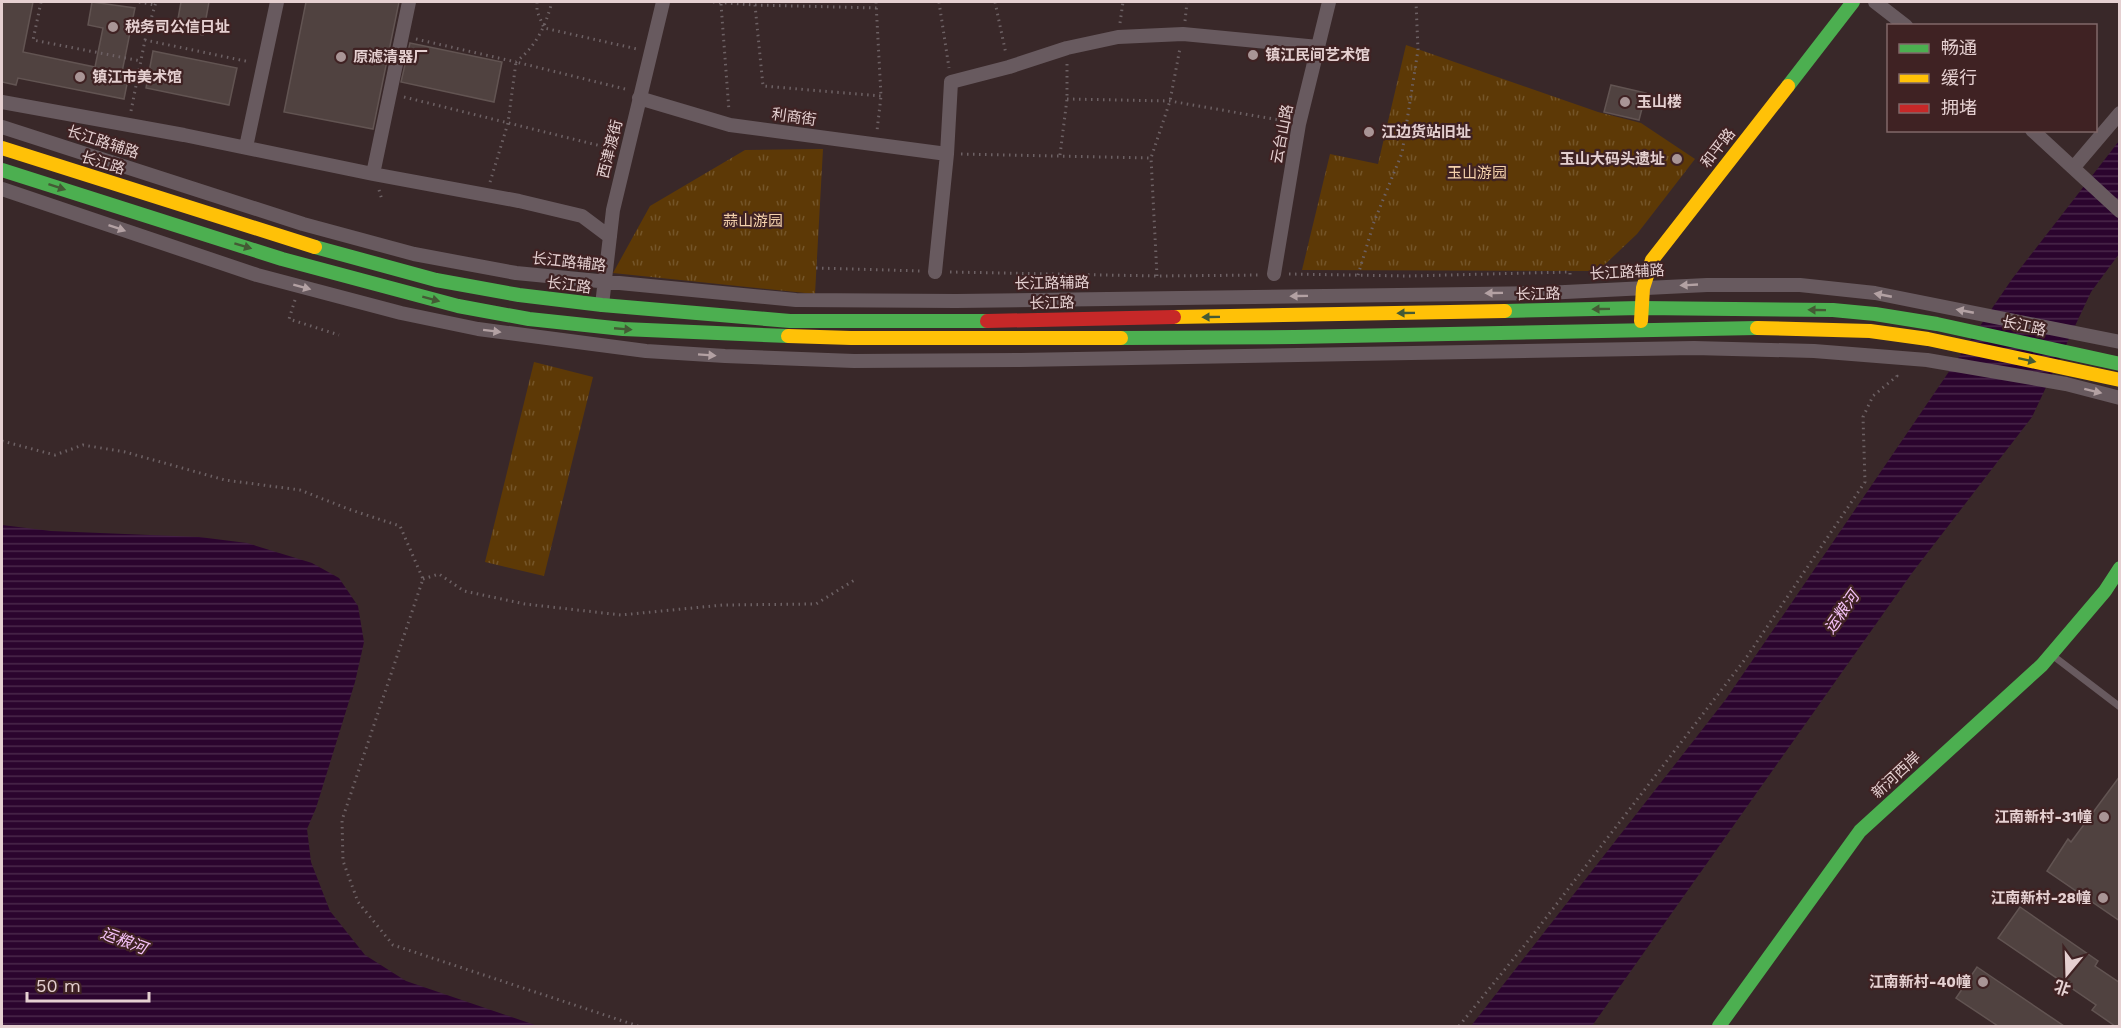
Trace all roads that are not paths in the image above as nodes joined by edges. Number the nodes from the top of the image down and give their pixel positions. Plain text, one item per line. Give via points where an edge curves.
1 (277, 2) edge
2 (409, 2) edge
3 (663, 2) edge
4 (1329, 2) edge
5 (1853, 2) edge
6 (1875, 2) edge
7 (1903, 24) edge
8 (1318, 47) junction
9 (639, 98) junction
10 (2, 102) edge
11 (2120, 113) edge
12 (2, 127) edge
13 (2034, 132) edge
14 (246, 147) junction
15 (2, 148) edge
16 (947, 154) junction
17 (2, 170) edge
18 (2077, 170) junction
19 (373, 174) junction
20 (2, 189) edge
21 (2120, 211) edge
22 (610, 237) junction
23 (935, 272) road end
24 (1274, 274) road end
25 (605, 282) junction
26 (1642, 288) junction
27 (602, 305) junction
28 (1641, 308) junction
29 (1640, 329) junction
30 (2120, 342) edge
31 (2120, 364) edge
32 (2120, 380) edge
33 (2120, 398) edge
34 (2120, 568) edge
35 (2052, 655) junction
36 (2120, 706) edge
37 (1719, 1026) edge

1 - 14 street
2 - 19 street
3 - 9 street, 西津渡街
4 - 8 street, 云台山路
5 - 26 main road, 和平路 via 1652,260
6 - 7 street
8 - 16 street via 1183,34 1118,38 1067,48 951,82
8 - 24 street, 云台山路 via 1299,124
9 - 16 street, 利商街 via 730,124
9 - 22 street, 西津渡街
10 - 14 street
11 - 18 street
12 - 25 street, 长江路辅路 via 303,224 414,254 516,273
13 - 18 street
14 - 19 street
15 - 27 main road, 长江路 via 315,247 436,280
16 - 23 street
17 -> 29 main road via 282,259 458,306 529,319 622,329 850,338 1294,337
18 - 21 street
19 - 22 street via 582,216
20 -> 33 street via 257,275 401,313 478,329 646,351 854,361 1694,348 1814,351 1927,360 2066,384
22 - 25 street, 西津渡街
26 -> 25 street, 长江路辅路 via 956,301 795,300
25 - 27 street, 西津渡街
26 - 28 main road, 和平路
30 -> 26 street, 长江路辅路 via 1875,293 1800,285
28 -> 27 main road, 长江路 via 790,321
28 - 29 main road, 和平路
31 -> 28 main road, 长江路 via 1875,314
29 -> 32 main road via 1870,331 1928,339
34 - 35 main road, 新河西岸
35 - 36 lane
35 - 37 main road, 新河西岸 via 1860,831

